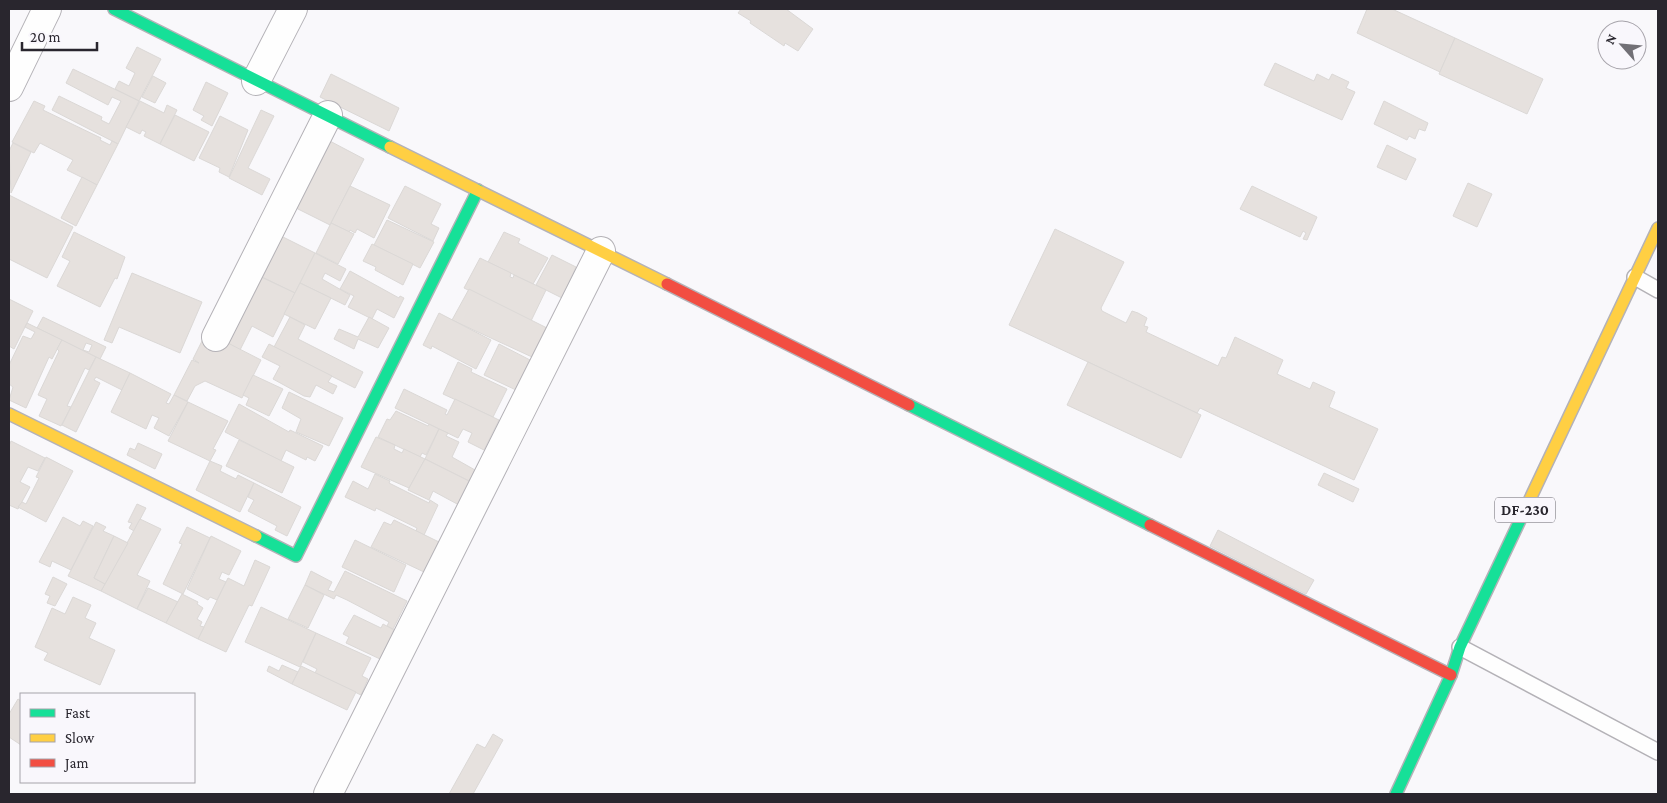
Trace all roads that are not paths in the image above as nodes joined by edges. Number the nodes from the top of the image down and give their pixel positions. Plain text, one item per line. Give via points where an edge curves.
1 (47, 9) edge
2 (114, 9) edge
3 (293, 9) edge
4 (256, 81) junction
5 (9, 87) edge
6 (328, 115) junction
7 (478, 190) junction
8 (1658, 228) edge
9 (601, 251) junction
10 (1635, 277) junction
11 (1658, 290) edge
12 (216, 337) dead end
13 (9, 414) edge
14 (1460, 647) junction
15 (1451, 675) junction
16 (1658, 752) edge
17 (328, 794) edge
18 (1396, 794) edge

1 - 5 street
2 - 4 street
3 - 4 street
4 - 6 street
6 - 7 street
6 - 12 street
7 - 9 street
7 - 13 street via 296,556
8 - 10 street, DF-230 / DF-230
9 - 15 street
9 - 17 street
10 - 11 lane
10 - 14 street, DF-230 / DF-230
14 - 15 street, DF-230 / DF-230
14 - 16 lane
15 - 18 street, DF-230 / DF-230

